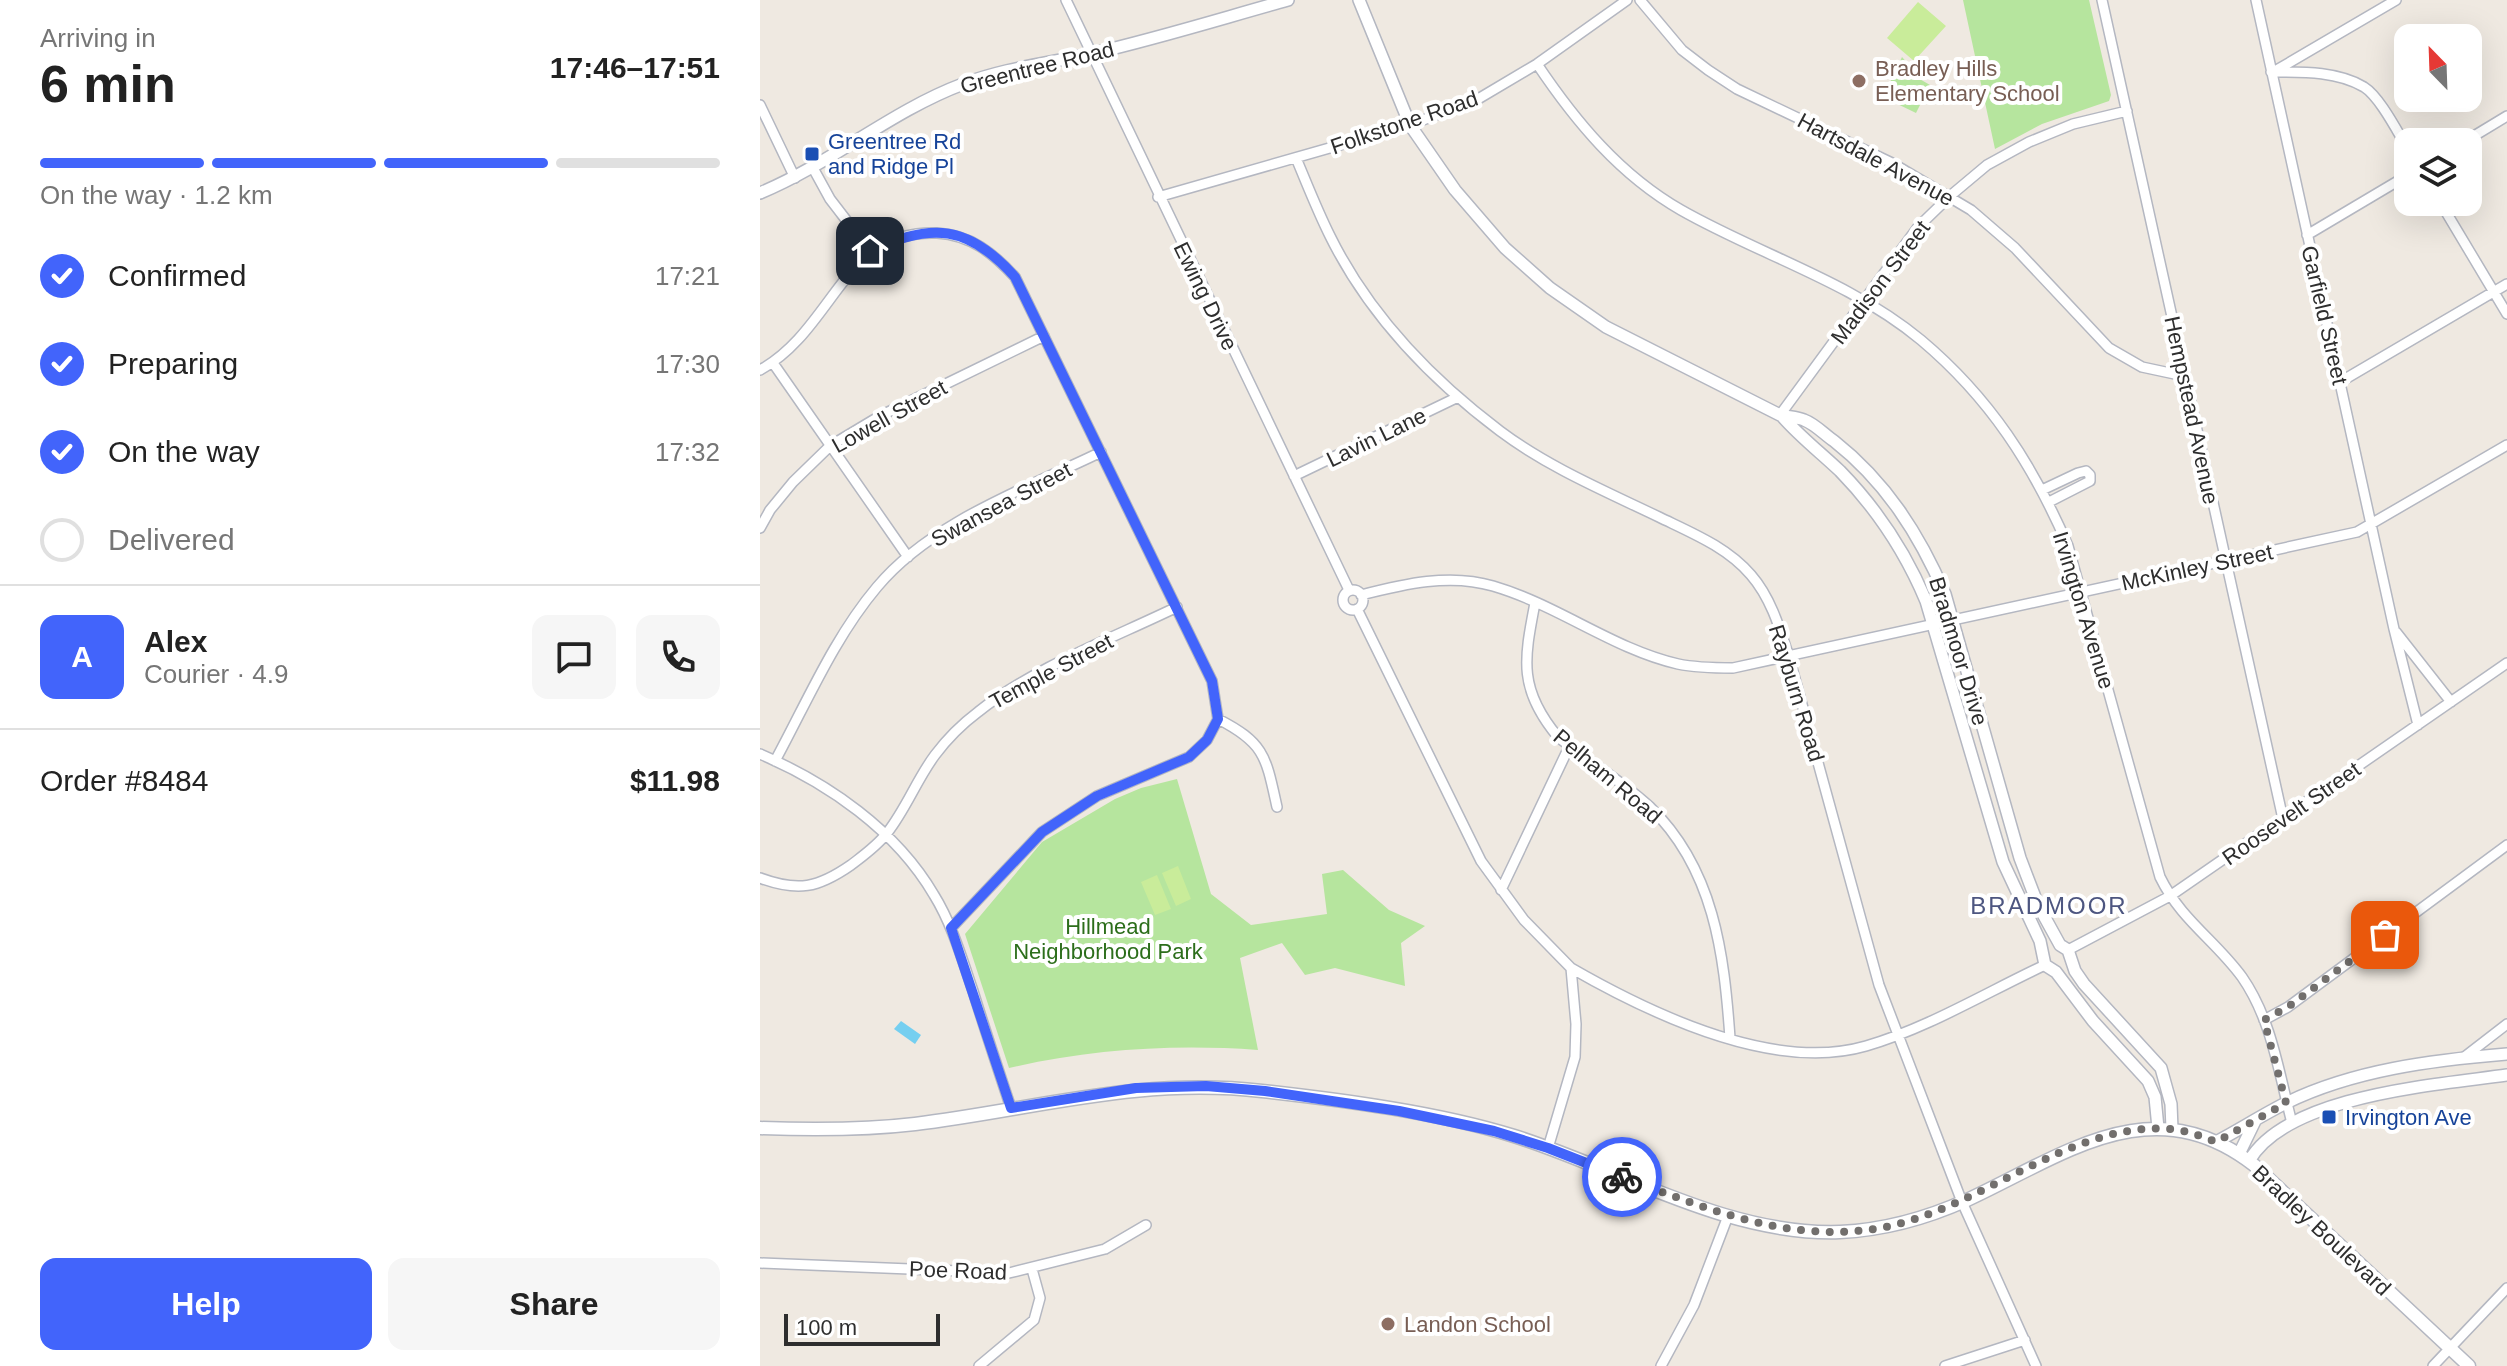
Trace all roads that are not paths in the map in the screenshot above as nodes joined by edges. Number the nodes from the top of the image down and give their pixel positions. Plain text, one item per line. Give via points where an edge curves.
1 (1066, 0) edge
2 (1288, 0) edge
3 (1359, 0) edge
4 (1627, 0) edge
5 (1640, 0) edge
6 (2102, 0) edge
7 (2256, 0) edge
8 (2396, 0) edge
9 (1091, 54) junction
10 (1537, 64) junction
11 (2271, 72) junction
12 (760, 105) edge
13 (2127, 111) junction
14 (2507, 116) edge
15 (1410, 125) junction
16 (2394, 129) edge
17 (2482, 131) edge
18 (1296, 158) junction
19 (813, 168) junction
20 (795, 178) junction
21 (2394, 183) edge
22 (760, 193) edge
23 (1950, 196) junction
24 (1158, 197) junction
25 (2448, 216) edge
26 (2307, 235) junction
27 (870, 251) junction
28 (2507, 284) edge
29 (2494, 292) junction
30 (1864, 301) junction
31 (2507, 314) edge
32 (1044, 336) junction
33 (773, 363) junction
34 (760, 370) edge
35 (2184, 376) junction
36 (2340, 382) junction
37 (1458, 397) junction
38 (1780, 415) junction
39 (2507, 445) edge
40 (830, 446) junction
41 (1101, 452) junction
42 (1294, 476) junction
43 (2042, 490) junction
44 (2049, 502) junction
45 (2372, 524) junction
46 (760, 528) edge
47 (908, 557) junction
48 (2226, 561) junction
49 (1349, 590) junction
50 (2081, 593) junction
51 (1361, 595) junction
52 (1535, 603) junction
53 (1177, 607) junction
54 (1357, 609) junction
55 (1952, 620) junction
56 (1933, 625) junction
57 (2394, 629) junction
58 (1789, 657) junction
59 (2507, 663) edge
60 (2451, 702) junction
61 (1218, 719) junction
62 (2418, 725) junction
63 (1569, 747) junction
64 (760, 754) edge
65 (775, 761) junction
66 (1277, 807) dead end
67 (2283, 819) junction
68 (887, 834) junction
69 (2507, 845) edge
70 (760, 878) edge
71 (1501, 890) junction
72 (2170, 896) junction
73 (951, 928) junction
74 (2066, 951) junction
75 (2048, 963) junction
76 (1571, 968) junction
77 (2264, 1020) junction
78 (2507, 1024) edge
79 (1896, 1034) junction
80 (1730, 1038) junction
81 (2507, 1054) edge
82 (2463, 1058) junction
83 (2507, 1075) edge
84 (2467, 1081) junction
85 (2286, 1103) junction
86 (1011, 1108) junction
87 (2256, 1121) junction
88 (2292, 1123) junction
89 (760, 1128) edge
90 (2158, 1128) junction
91 (2172, 1129) junction
92 (2216, 1142) junction
93 (1548, 1148) junction
94 (2244, 1157) junction
95 (1962, 1202) junction
96 (1728, 1216) junction
97 (1146, 1225) dead end
98 (760, 1263) edge
99 (1032, 1269) junction
100 (2507, 1288) edge
101 (2025, 1340) junction
102 (2449, 1348) junction
103 (979, 1366) edge
104 (1661, 1366) edge
105 (1945, 1366) edge
106 (2036, 1366) edge
107 (2433, 1366) edge
108 (2469, 1366) edge

1 - 9 street, Ewing Drive
2 - 9 street, Greentree Road
3 - 15 street, Bradmoor Drive
4 - 10 street, Folkstone Road
5 - 23 street, Hartsdale Avenue via 1682,50 1737,89
6 - 13 street, Hempstead Avenue
7 - 11 street, Garfield Street
8 - 11 street
9 - 19 street, Greentree Road via 964,83 904,112
9 - 24 street, Ewing Drive
10 - 15 street, Folkstone Road via 1478,99
10 - 30 street, Irvington Avenue via 1584,129 1644,185 1681,210
11 - 16 street via 2310,72 2366,88
11 - 26 street, Garfield Street
12 - 20 street
13 - 23 street, Madison Street via 2029,142 1987,165
13 - 35 street, Hempstead Avenue
14 - 17 street
15 - 18 street, Folkstone Road
15 - 38 street, Bradmoor Drive via 1475,216 1578,310
18 - 24 street, Folkstone Road
18 - 37 street, Rayburn Road via 1331,237 1367,297
19 - 20 street, Greentree Road
19 - 27 street
20 - 22 street, Greentree Road
21 - 26 street
23 - 30 street, Madison Street via 1918,227
23 - 35 street, Hartsdale Avenue via 2015,248 2109,348 2142,367
24 - 42 street, Ewing Drive
25 - 29 street
26 - 36 street, Garfield Street
27 - 32 street via 921,232 975,242 995,254 1015,277
27 - 33 street
28 - 29 street
29 - 31 street
29 - 36 street
30 - 38 street, Madison Street
30 - 43 street, Irvington Avenue via 1920,339 1971,387 2012,438
32 - 40 street, Lowell Street
32 - 41 street
33 - 34 street
33 - 40 street
35 - 48 street, Hempstead Avenue
36 - 45 street, Garfield Street
37 - 42 street, Lavin Lane
37 - 58 street, Rayburn Road via 1547,462 1730,556 1766,596
38 - 55 street, Bradmoor Drive via 1807,421 1852,455 1892,498 1927,553
38 - 56 street, Bradmoor Drive via 1838,470 1894,535
39 - 45 street, McKinley Street
40 - 46 street, Lowell Street via 793,482
40 - 47 street
41 - 47 street, Swansea Street via 962,520
41 - 53 street
42 - 49 street, Ewing Drive
43 - 44 street, Irvington Avenue
43 - 44 street via 2078,473 2090,475 2090,481
44 - 50 street, Irvington Avenue
45 - 48 street, McKinley Street via 2357,532
45 - 57 street, Garfield Street
47 - 65 street, Swansea Street via 851,621
48 - 50 street, McKinley Street
48 - 67 street, Hempstead Avenue
49 - 51 street
49 - 54 street via 1344,605
50 - 55 street, McKinley Street
50 - 72 street, Irvington Avenue via 2160,877
51 - 52 street, McKinley Street via 1448,580 1492,586
51 - 54 street
52 - 58 street, McKinley Street via 1680,665 1733,668
52 - 63 street, Pelham Road via 1525,665 1531,693 1546,723
53 - 61 street via 1212,681
53 - 68 street, Temple Street via 1031,678 980,710 935,755
54 - 71 street via 1470,842
55 - 56 street, McKinley Street
55 - 74 street, Bradmoor Drive via 2020,858 2038,905
56 - 58 street, McKinley Street
56 - 75 street, Bradmoor Drive via 2003,862
57 - 60 street, Garfield Street
57 - 62 street, Garfield Street
58 - 79 street, Rayburn Road
59 - 60 street, Roosevelt Street
60 - 62 street, Roosevelt Street
61 - 66 street via 1242,731 1261,752
61 - 73 street via 1189,757 1097,796 1042,832
62 - 67 street, Roosevelt Street
63 - 71 street
63 - 80 street, Pelham Road via 1649,806 1693,864 1718,929
64 - 65 street
65 - 68 street via 832,793
67 - 72 street, Roosevelt Street
68 - 70 street, Temple Street via 869,852 818,884 793,887
68 - 73 street via 925,881
69 - 77 street
71 - 76 street
72 - 74 street, Roosevelt Street
72 - 77 street, Irvington Avenue via 2240,975
73 - 86 street
74 - 75 street via 2051,946
74 - 75 street via 2064,970
74 - 91 street, Bradmoor Drive via 2098,1001 2161,1068
75 - 79 street
75 - 90 street, Bradmoor Drive via 2148,1081
76 - 80 street via 1664,1016
76 - 93 street via 1575,1057
77 - 85 street, Irvington Avenue
78 - 82 street
79 - 80 street via 1865,1046 1815,1054
79 - 95 street, Rayburn Road
81 - 82 street
82 - 84 street
82 - 85 street via 2348,1079
83 - 84 street
84 - 88 street via 2384,1092
85 - 87 street
85 - 88 street, Irvington Avenue
86 - 89 main road, Bradley Boulevard via 888,1126
86 - 93 main road, Bradley Boulevard via 1136,1088 1226,1087 1435,1118
87 - 92 street
87 - 94 street
88 - 94 street
90 - 91 main road, Bradley Boulevard
90 - 95 main road, Bradley Boulevard via 2090,1140
91 - 92 main road, Bradley Boulevard
92 - 94 main road, Bradley Boulevard
93 - 96 main road, Bradley Boulevard
94 - 102 main road, Bradley Boulevard
95 - 96 main road, Bradley Boulevard via 1904,1222 1855,1231 1787,1229
95 - 101 street, Rayburn Road
96 - 104 street via 1694,1305
97 - 99 street, Poe Road via 1105,1249
98 - 99 street, Poe Road via 1009,1273
99 - 103 street via 1040,1298 1034,1320
100 - 102 street
101 - 105 street
101 - 106 street, Rayburn Road
102 - 107 street
102 - 108 main road, Bradley Boulevard

